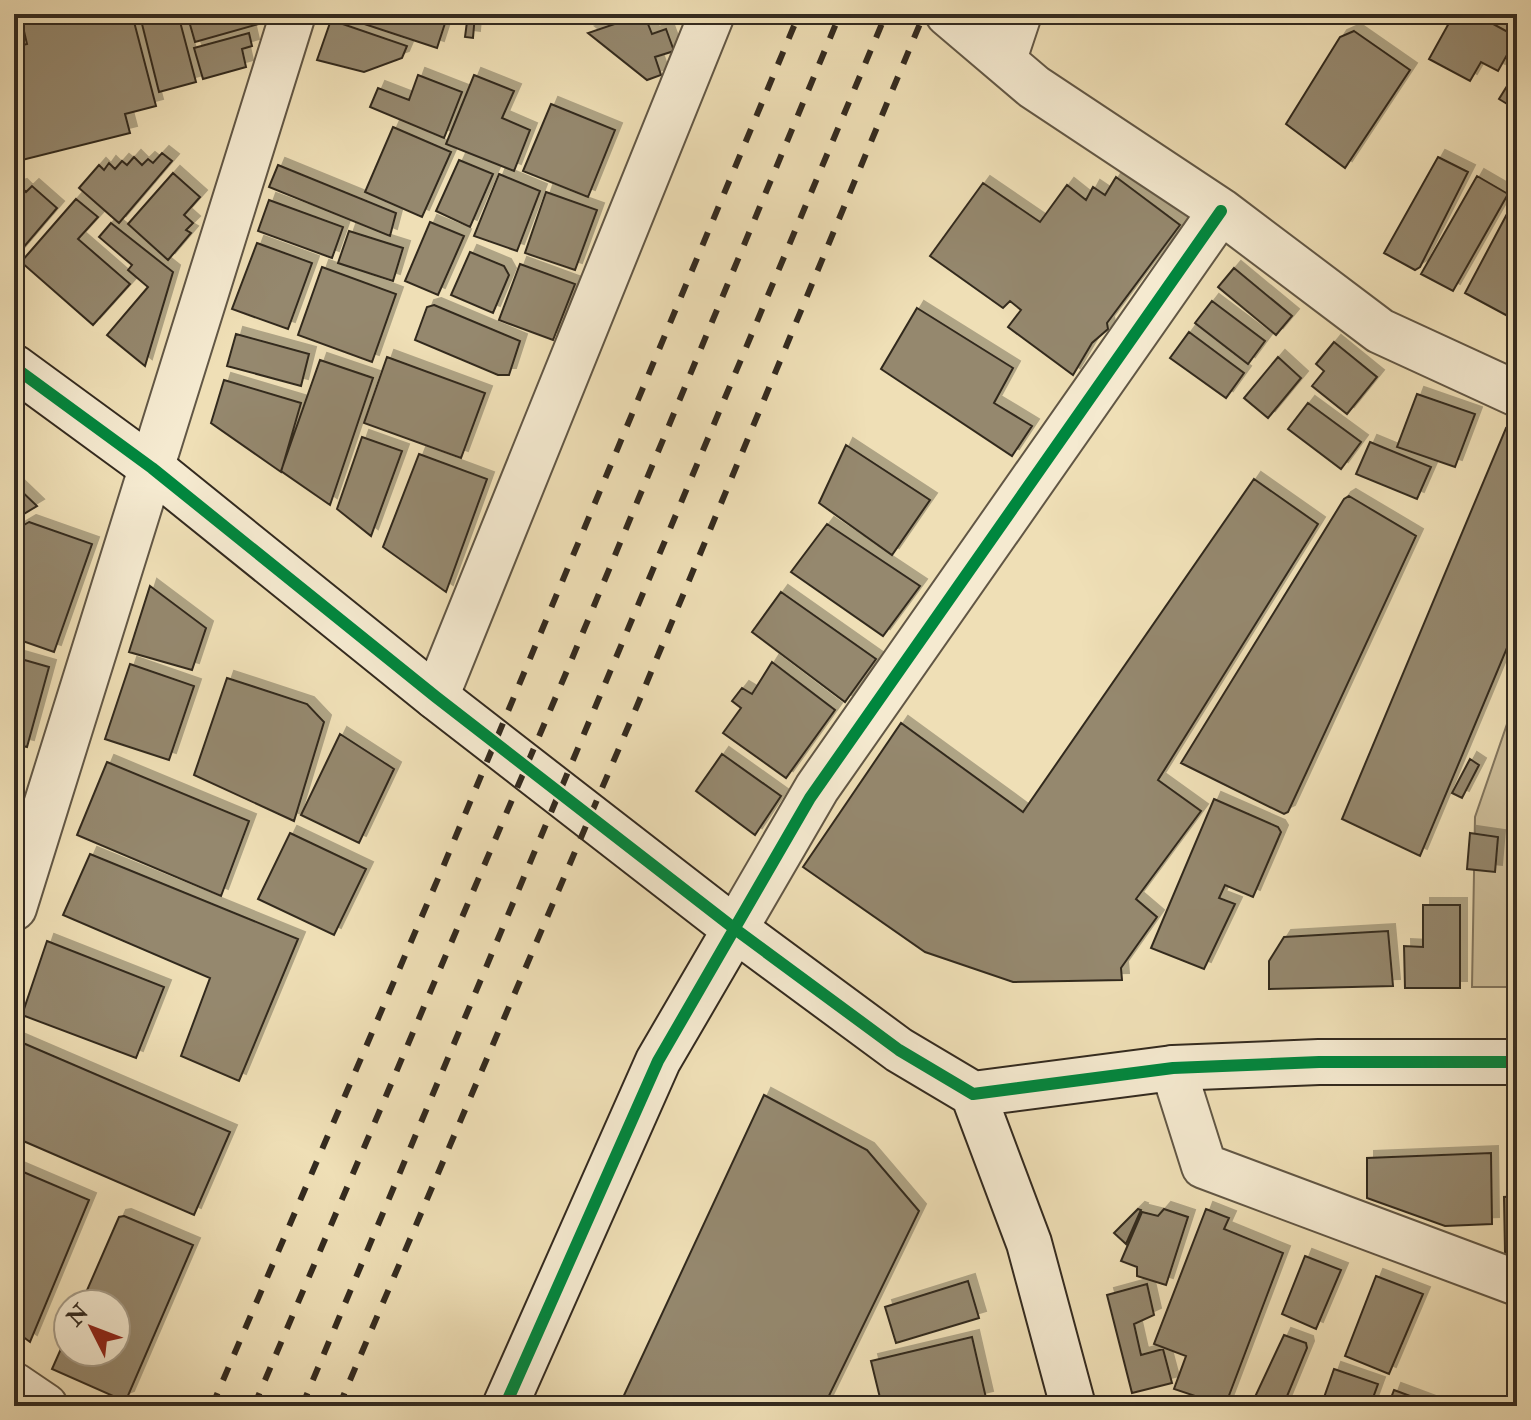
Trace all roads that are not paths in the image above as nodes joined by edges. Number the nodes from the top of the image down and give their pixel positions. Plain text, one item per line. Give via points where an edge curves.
1 (293, 14) edge
2 (712, 14) edge
3 (948, 14) edge
4 (1019, 14) edge
5 (1004, 59) junction
6 (1221, 211) junction
7 (14, 367) edge
8 (1517, 394) edge
9 (152, 468) junction
10 (436, 697) junction
11 (14, 908) edge
12 (735, 929) junction
13 (1517, 1062) edge
14 (1173, 1068) junction
15 (973, 1094) junction
16 (1517, 1283) edge
17 (14, 1385) edge
18 (45, 1406) edge
19 (505, 1406) edge
20 (1073, 1406) edge

1 - 9 street
2 - 10 street
3 - 5 street
4 - 5 street
5 - 6 street via 1034,87
6 - 8 street via 1380,331
6 - 12 street via 817,788
7 - 9 street
9 - 10 street
9 - 11 street
10 - 12 street
12 - 15 street via 899,1050
12 - 19 street via 658,1061
13 - 14 street
14 - 15 street
14 - 16 street via 1204,1166
15 - 20 street via 1029,1243
17 - 18 street

